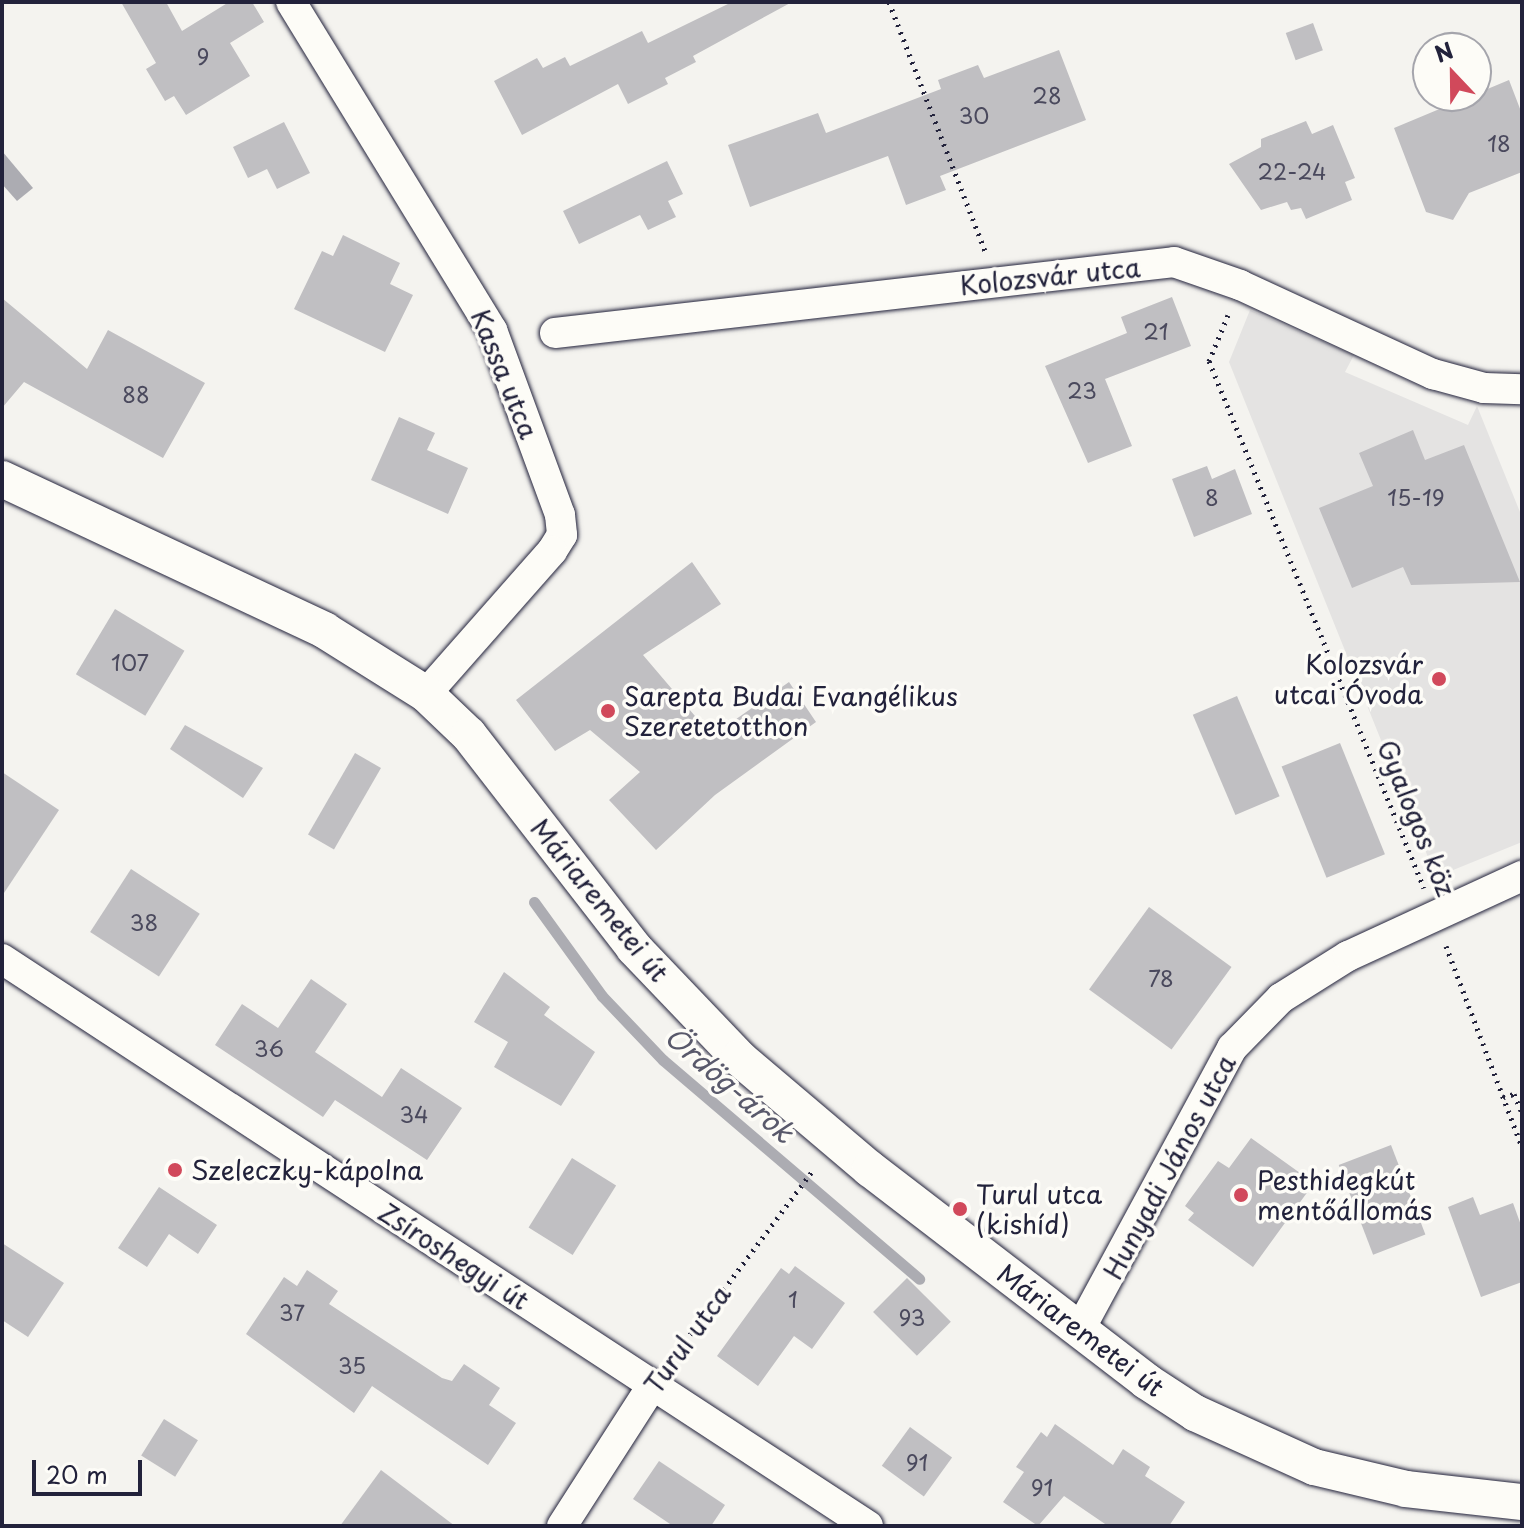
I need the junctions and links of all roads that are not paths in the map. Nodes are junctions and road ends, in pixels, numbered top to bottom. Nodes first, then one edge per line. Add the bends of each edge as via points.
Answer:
1 (291, 2) edge
2 (555, 333) dead end
3 (1522, 389) edge
4 (2, 479) edge
5 (426, 694) junction
6 (1522, 876) edge
7 (2, 959) edge
8 (1079, 1331) junction
9 (652, 1386) junction
10 (1522, 1502) edge
11 (562, 1526) edge
12 (868, 1526) edge

1 - 5 street, Kassa utca via 492,330 560,515 562,535 552,551
2 - 3 street, Kolozsvár utca via 1174,262 1240,285 1433,374 1484,388
4 - 5 street, Máriaremetei út via 324,630
5 - 8 street, Máriaremetei út via 469,735 634,948 739,1058 870,1169
6 - 8 street, Hunyadi János utca via 1348,956 1281,998 1232,1048
7 - 9 street, Zsíroshegyi út
8 - 10 street, Máriaremetei út via 1195,1413 1314,1467 1406,1489
9 - 11 street, Turul utca
9 - 12 street, Zsíroshegyi út

